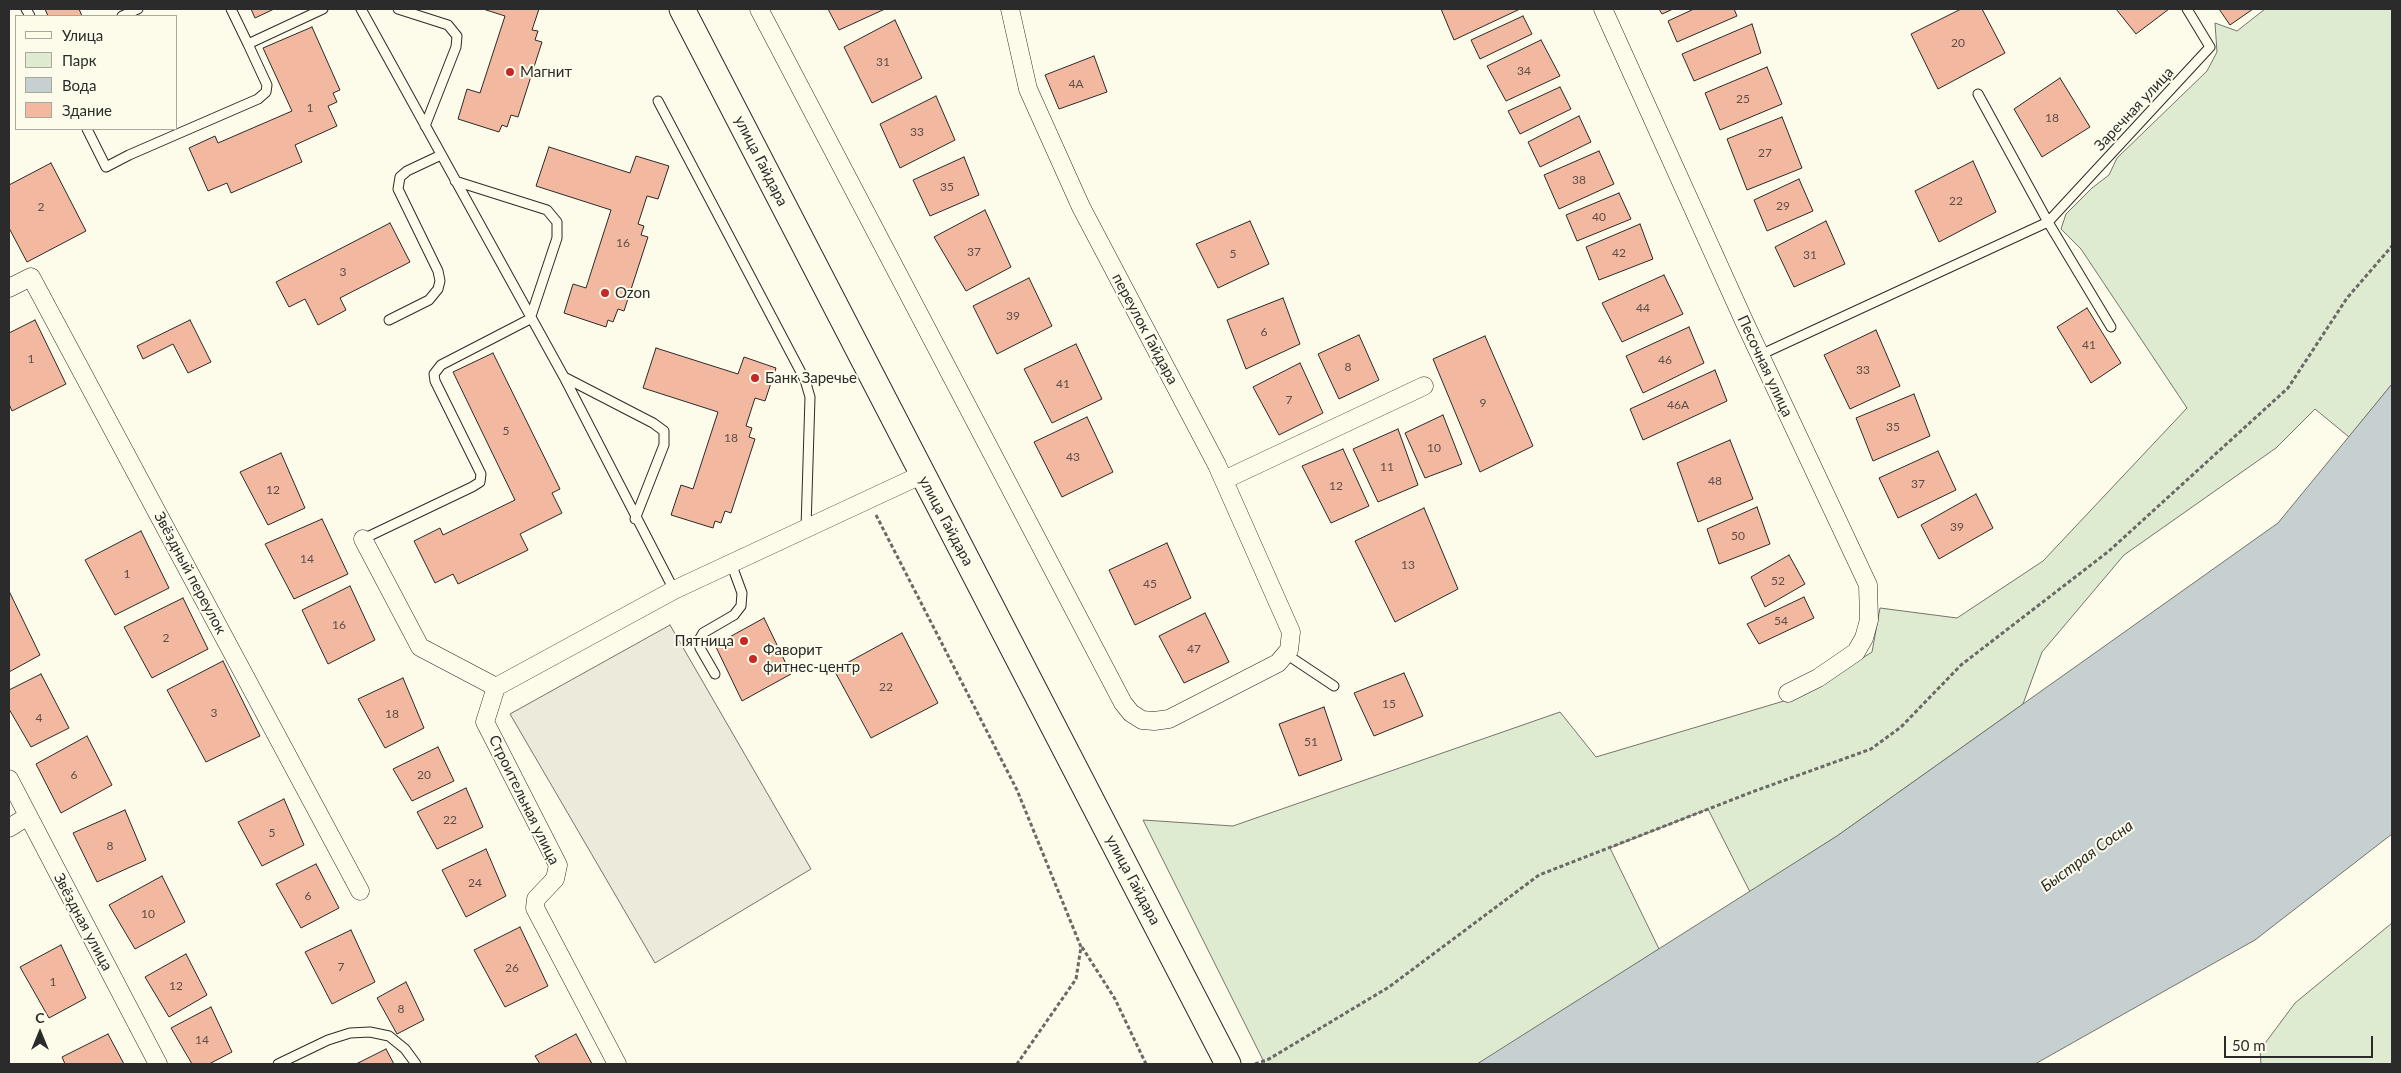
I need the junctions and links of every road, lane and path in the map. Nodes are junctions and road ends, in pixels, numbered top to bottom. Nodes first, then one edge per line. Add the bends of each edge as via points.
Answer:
1 (138, 9) edge
2 (231, 9) edge
3 (323, 9) edge
4 (361, 9) edge
5 (398, 9) edge
6 (682, 9) edge
7 (759, 9) edge
8 (1010, 9) edge
9 (1603, 9) edge
10 (2187, 9) edge
11 (124, 15) edge
12 (248, 44) junction
13 (1978, 94) dead end
14 (658, 101) dead end
15 (425, 126) junction
16 (88, 130) edge
17 (441, 154) junction
18 (455, 181) junction
19 (2048, 222) junction
20 (2392, 246) edge
21 (9, 288) edge
22 (530, 319) junction
23 (389, 320) dead end
24 (2111, 327) dead end
25 (1760, 355) junction
26 (564, 377) junction
27 (1424, 386) dead end
28 (922, 474) junction
29 (1224, 480) junction
30 (868, 499) junction
31 (636, 519) junction
32 (806, 528) junction
33 (363, 539) joint
34 (731, 563) junction
35 (674, 590) junction
36 (1289, 650) junction
37 (716, 674) dead end
38 (496, 686) junction
39 (1334, 686) dead end
40 (1788, 693) dead end
41 (9, 779) edge
42 (28, 816) junction
43 (9, 828) edge
44 (360, 891) dead end
45 (1081, 947) junction
46 (158, 1064) edge
47 (278, 1064) edge
48 (416, 1064) edge
49 (617, 1064) edge
50 (1017, 1064) edge
51 (1146, 1064) edge
52 (1228, 1064) edge
53 (1255, 1064) edge

1 - 11 lane
2 - 12 lane
3 - 12 lane
4 - 15 lane
5 - 15 lane via 448,25 457,36 456,47
6 - 28 main road, улица Гайдара
7 - 36 street via 1127,708 1142,720 1169,719 1278,663
8 - 29 street, переулок Гайдара via 1028,89 1081,207
9 - 25 street, Песочная улица
10 - 19 lane, Заречная улица via 2210,47
12 - 16 lane via 267,84 261,98 106,167
13 - 19 lane
14 - 32 lane via 805,380 810,397
15 - 17 lane
17 - 18 lane
17 - 23 lane via 407,171 400,177 398,189 438,271 438,289 429,300
18 - 22 lane
18 - 22 lane via 547,210 555,219 557,238
19 - 24 lane
19 - 25 lane
20 - 53 path via 2347,298 2288,388 2109,552 1961,665 1901,727 1872,749 1539,875 1389,987 1270,1059
21 - 44 street, Звёздный переулок via 31,277
22 - 26 lane
22 - 33 lane via 441,365 434,374 481,474 480,482
25 - 40 street, Песочная улица via 1868,585 1870,603 1864,638 1856,652 1818,678
26 - 31 lane
26 - 31 lane via 664,431 664,445
27 - 29 street
28 - 30 street
28 - 52 main road, улица Гайдара
29 - 36 street, переулок Гайдара via 1288,620 1291,632
30 - 32 street
30 - 45 path via 1017,790
31 - 35 lane
32 - 34 street
33 - 38 street via 420,647
34 - 35 street
34 - 37 lane via 742,593 740,606 734,614 703,633 699,640 700,648
35 - 38 street
36 - 39 lane
38 - 49 street, Строительная улица via 485,722 558,865 555,879 536,900 535,908
41 - 42 street, Звёздная улица
42 - 43 street
42 - 46 street, Звёздная улица
45 - 50 path via 1076,979
45 - 51 path via 1115,999
47 - 48 lane via 328,1040 350,1033 370,1032 389,1036

